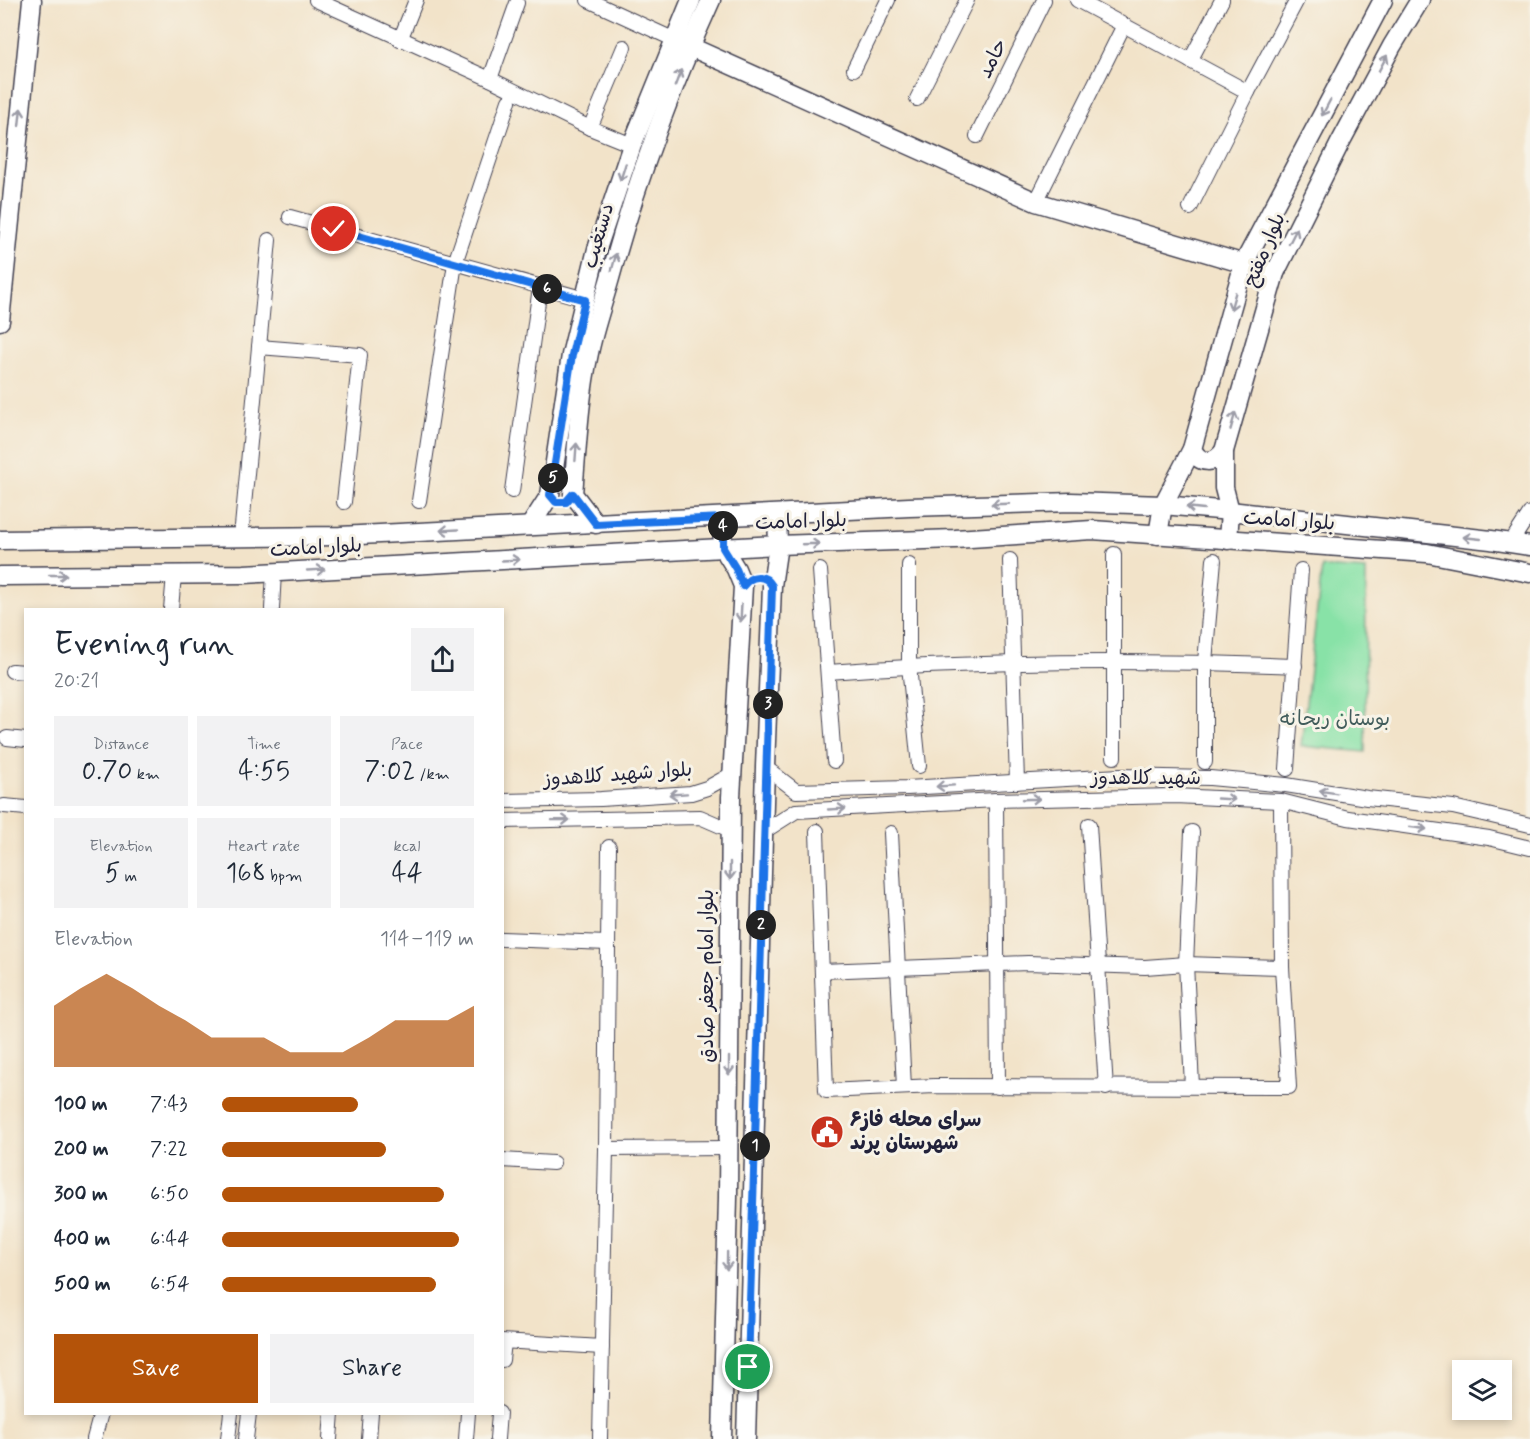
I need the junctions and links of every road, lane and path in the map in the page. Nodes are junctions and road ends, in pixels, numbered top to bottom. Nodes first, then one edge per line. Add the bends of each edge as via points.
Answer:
1 (32, 0) edge
2 (316, 0) edge
3 (416, 0) edge
4 (588, 0) edge
5 (691, 0) edge
6 (711, 0) edge
7 (888, 0) edge
8 (967, 0) edge
9 (1044, 0) edge
10 (1222, 0) edge
11 (1297, 0) edge
12 (1383, 0) edge
13 (1420, 0) edge
14 (1085, 2) edge
15 (517, 3) dead end
16 (1124, 25) junction
17 (400, 40) junction
18 (682, 42) junction
19 (624, 47) dead end
20 (1190, 61) junction
21 (854, 69) dead end
22 (490, 79) junction
23 (1248, 92) junction
24 (917, 99) dead end
25 (508, 101) dead end
26 (590, 128) junction
27 (977, 136) dead end
28 (632, 145) junction
29 (1036, 202) junction
30 (1190, 208) dead end
31 (290, 217) dead end
32 (269, 240) dead end
33 (455, 263) junction
34 (1244, 263) junction
35 (1275, 273) junction
36 (540, 287) junction
37 (585, 300) junction
38 (0, 321) edge
39 (260, 347) junction
40 (1192, 448) junction
41 (1224, 452) junction
42 (512, 491) dead end
43 (573, 494) junction
44 (550, 495) junction
45 (419, 501) dead end
46 (344, 502) dead end
47 (1163, 505) junction
48 (1230, 511) junction
49 (1530, 513) edge
50 (777, 515) junction
51 (723, 518) junction
52 (596, 524) junction
53 (530, 526) junction
54 (1158, 535) junction
55 (241, 537) junction
56 (0, 540) edge
57 (1228, 540) junction
58 (1511, 542) junction
59 (778, 545) junction
60 (1530, 546) edge
61 (723, 548) junction
62 (1114, 554) dead end
63 (1010, 560) dead end
64 (1214, 560) dead end
65 (909, 565) dead end
66 (820, 570) dead end
67 (1301, 570) dead end
68 (274, 572) junction
69 (1530, 573) edge
70 (174, 574) junction
71 (0, 576) edge
72 (743, 586) junction
73 (772, 586) junction
74 (171, 608) edge
75 (272, 608) edge
76 (1113, 661) junction
77 (1205, 662) junction
78 (1014, 663) junction
79 (909, 666) junction
80 (1295, 666) junction
81 (828, 672) junction
82 (7, 738) dead end
83 (24, 740) edge
84 (1114, 757) dead end
85 (834, 761) dead end
86 (1205, 762) dead end
87 (919, 766) dead end
88 (765, 767) junction
89 (1287, 769) dead end
90 (732, 774) junction
91 (1017, 782) junction
92 (907, 788) junction
93 (796, 791) junction
94 (1367, 798) junction
95 (996, 800) junction
96 (504, 801) edge
97 (1281, 801) junction
98 (908, 805) junction
99 (4, 806) dead end
100 (24, 808) edge
101 (796, 811) junction
102 (1364, 820) junction
103 (504, 821) edge
104 (1089, 825) dead end
105 (1530, 825) edge
106 (730, 830) junction
107 (817, 831) dead end
108 (763, 832) junction
109 (1192, 832) dead end
110 (891, 833) dead end
111 (609, 847) dead end
112 (1530, 848) edge
113 (504, 939) edge
114 (608, 943) junction
115 (998, 964) junction
116 (1186, 964) junction
117 (1098, 965) junction
118 (1282, 967) junction
119 (898, 968) junction
120 (822, 970) junction
121 (1192, 1086) junction
122 (904, 1087) junction
123 (998, 1087) junction
124 (1106, 1088) junction
125 (728, 1148) junction
126 (606, 1149) junction
127 (504, 1160) edge
128 (553, 1163) dead end
129 (504, 1342) edge
130 (602, 1347) junction
131 (100, 1415) edge
132 (231, 1415) edge
133 (249, 1415) edge
134 (332, 1415) edge
135 (371, 1415) edge
136 (468, 1415) edge
137 (499, 1415) edge
138 (94, 1439) edge
139 (228, 1439) edge
140 (246, 1439) edge
141 (330, 1439) edge
142 (369, 1439) edge
143 (466, 1439) edge
144 (497, 1439) edge
145 (600, 1439) edge
146 (722, 1439) edge
147 (746, 1439) edge

38 -> 1 street
2 - 17 street
3 - 17 street
4 - 18 street
5 - 18 street, دستغیب
6 - 18 street, دستغیب
7 - 21 street
8 - 24 street
9 - 27 street, حامد
10 - 20 street
11 - 23 street
12 -> 34 street, بلوار مفتح
35 -> 13 street, بلوار مفتح via 1340,143
14 - 16 street
15 - 22 street
16 - 20 street
16 - 29 street
17 - 22 street
18 - 28 street, دستغیب
18 - 29 street
43 -> 18 street, دستغیب via 589,354
19 - 26 street
20 - 23 street
22 - 26 street
23 - 30 street
25 - 33 street
26 - 28 street
28 -> 37 street, دستغیب via 597,249
29 - 34 street
31 - 33 street
32 - 39 street
33 - 36 street
33 - 45 street
34 - 35 street
34 -> 40 street, بلوار مفتح
41 -> 35 street, بلوار مفتح
36 - 37 street
36 - 42 street
37 - 44 street, دستغیب via 572,355
39 - 46 street via 360,355
39 - 55 street
40 - 41 street via 1203,461 1211,462
40 - 47 street, بلوار مفتح
41 - 48 street, بلوار مفتح via 1224,488
43 - 44 street via 560,503
43 - 52 street
44 - 53 street, دستغیب
48 -> 47 street, بلوار امامت
47 -> 50 street, بلوار امامت via 1060,502
47 - 54 street, بلوار مفتح
48 - 57 street, بلوار مفتح
58 -> 48 street, بلوار امامت
49 - 58 street
50 - 51 street, بلوار امامت
50 - 59 street
51 - 52 street, بلوار امامت
51 - 61 street
52 - 53 street, بلوار امامت
53 -> 55 street, بلوار امامت
54 - 57 street, بلوار امامت
59 -> 54 street, بلوار امامت via 1092,530
55 - 56 street, بلوار امامت
57 - 69 street, بلوار امامت via 1428,553
58 - 60 street, بلوار امامت
59 - 61 street, بلوار امامت
59 - 73 street
68 -> 61 street, بلوار امامت
61 - 72 street, بلوار امام جعفر صادق
62 - 76 street
63 - 78 street
64 - 77 street
65 - 79 street
66 - 81 street
67 - 80 street
68 - 70 street, بلوار امامت
68 - 75 street
71 -> 70 street, بلوار امامت
70 - 74 street
72 - 73 street via 759,576
72 -> 90 street, بلوار امام جعفر صادق
73 - 88 street
76 - 77 street
76 - 78 street
76 - 84 street
77 - 80 street
77 - 86 street
78 - 79 street
78 - 91 street
79 - 81 street
79 - 87 street
80 - 89 street
81 - 85 street
82 - 83 street
88 - 93 street
88 - 108 street
90 -> 96 street, بلوار شهید کلاهدوز via 691,793
90 - 106 street, بلوار امام جعفر صادق
91 -> 92 street, شهید کلاهدوز
94 -> 91 street, شهید کلاهدوز via 1210,778 1120,776
92 - 93 street, شهید کلاهدوز
92 - 98 street
93 - 101 street via 789,802
94 - 102 street
94 - 105 street, شهید کلاهدوز via 1453,807
95 -> 97 street, شهید کلاهدوز via 1175,796
95 - 98 street, شهید کلاهدوز
95 - 115 street
97 - 102 street, شهید کلاهدوز
97 - 118 street
101 -> 98 street, شهید کلاهدوز
99 - 100 street
101 - 108 street, شهید کلاهدوز
102 -> 112 street, شهید کلاهدوز via 1489,838
103 -> 106 street, بلوار شهید کلاهدوز via 700,817
104 - 117 street
106 -> 125 street, بلوار امام جعفر صادق
107 - 120 street
108 - 147 street
109 - 116 street
110 - 119 street
111 - 114 street
113 - 114 street
114 - 126 street
115 - 117 street
115 - 119 street
115 - 123 street
116 - 117 street
116 - 118 street
116 - 121 street
117 - 124 street
118 - 121 street via 1289,1087
119 - 120 street
119 - 122 street
120 - 122 street via 826,1091
121 - 124 street
122 - 123 street
123 - 124 street
125 - 126 street
125 -> 146 street, بلوار امام جعفر صادق
126 - 130 street
127 - 128 street
129 - 130 street
130 - 145 street
131 - 138 street
132 - 139 street
133 - 140 street
134 - 141 street
135 - 142 street
136 - 143 street
137 - 144 street

